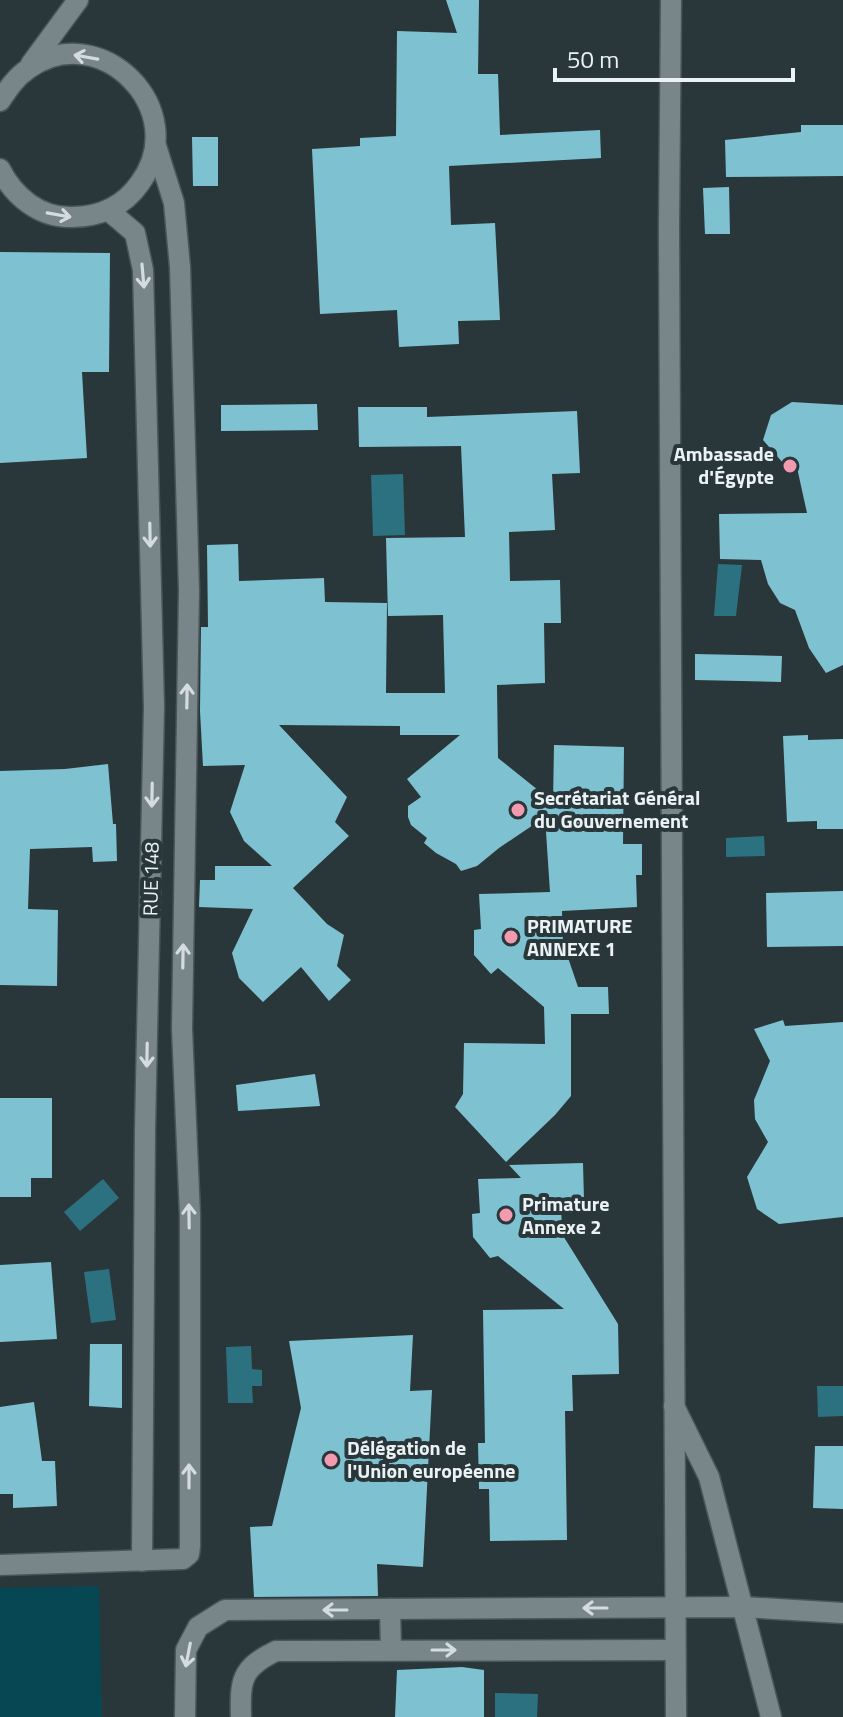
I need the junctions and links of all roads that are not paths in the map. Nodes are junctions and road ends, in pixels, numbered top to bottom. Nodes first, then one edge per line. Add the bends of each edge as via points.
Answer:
1 (78, 0) edge
2 (671, 0) edge
3 (29, 68) junction
4 (0, 101) edge
5 (156, 146) junction
6 (3, 180) edge
7 (109, 211) junction
8 (151, 856) junction
9 (185, 856) junction
10 (672, 1402) junction
11 (142, 1561) junction
12 (0, 1565) edge
13 (743, 1607) junction
14 (673, 1608) junction
15 (390, 1609) junction
16 (843, 1613) edge
17 (391, 1650) junction
18 (674, 1650) junction
19 (185, 1717) edge
20 (241, 1717) edge
21 (676, 1717) edge
22 (771, 1717) edge

1 - 3 street
2 - 10 street
3 - 4 street
5 -> 3 street via 148,101 117,67 73,54
5 - 7 street via 140,184
9 -> 5 street via 189,590 180,267 174,203
6 -> 7 street via 44,212 65,218
7 -> 8 street, RUE 148 via 135,233 143,270 154,691
8 - 9 street
8 -> 11 street, RUE 148
11 -> 9 street via 183,1559 190,1546 190,1215 182,1029
10 - 13 street via 709,1477
10 - 14 street
11 - 12 street
13 - 14 street
13 - 16 street
13 - 22 street
14 -> 15 street
14 - 18 street
15 - 17 street
15 -> 19 street via 225,1610 198,1627 186,1650
17 -> 18 street
17 - 20 street via 276,1651 253,1662 241,1683
18 - 21 street

